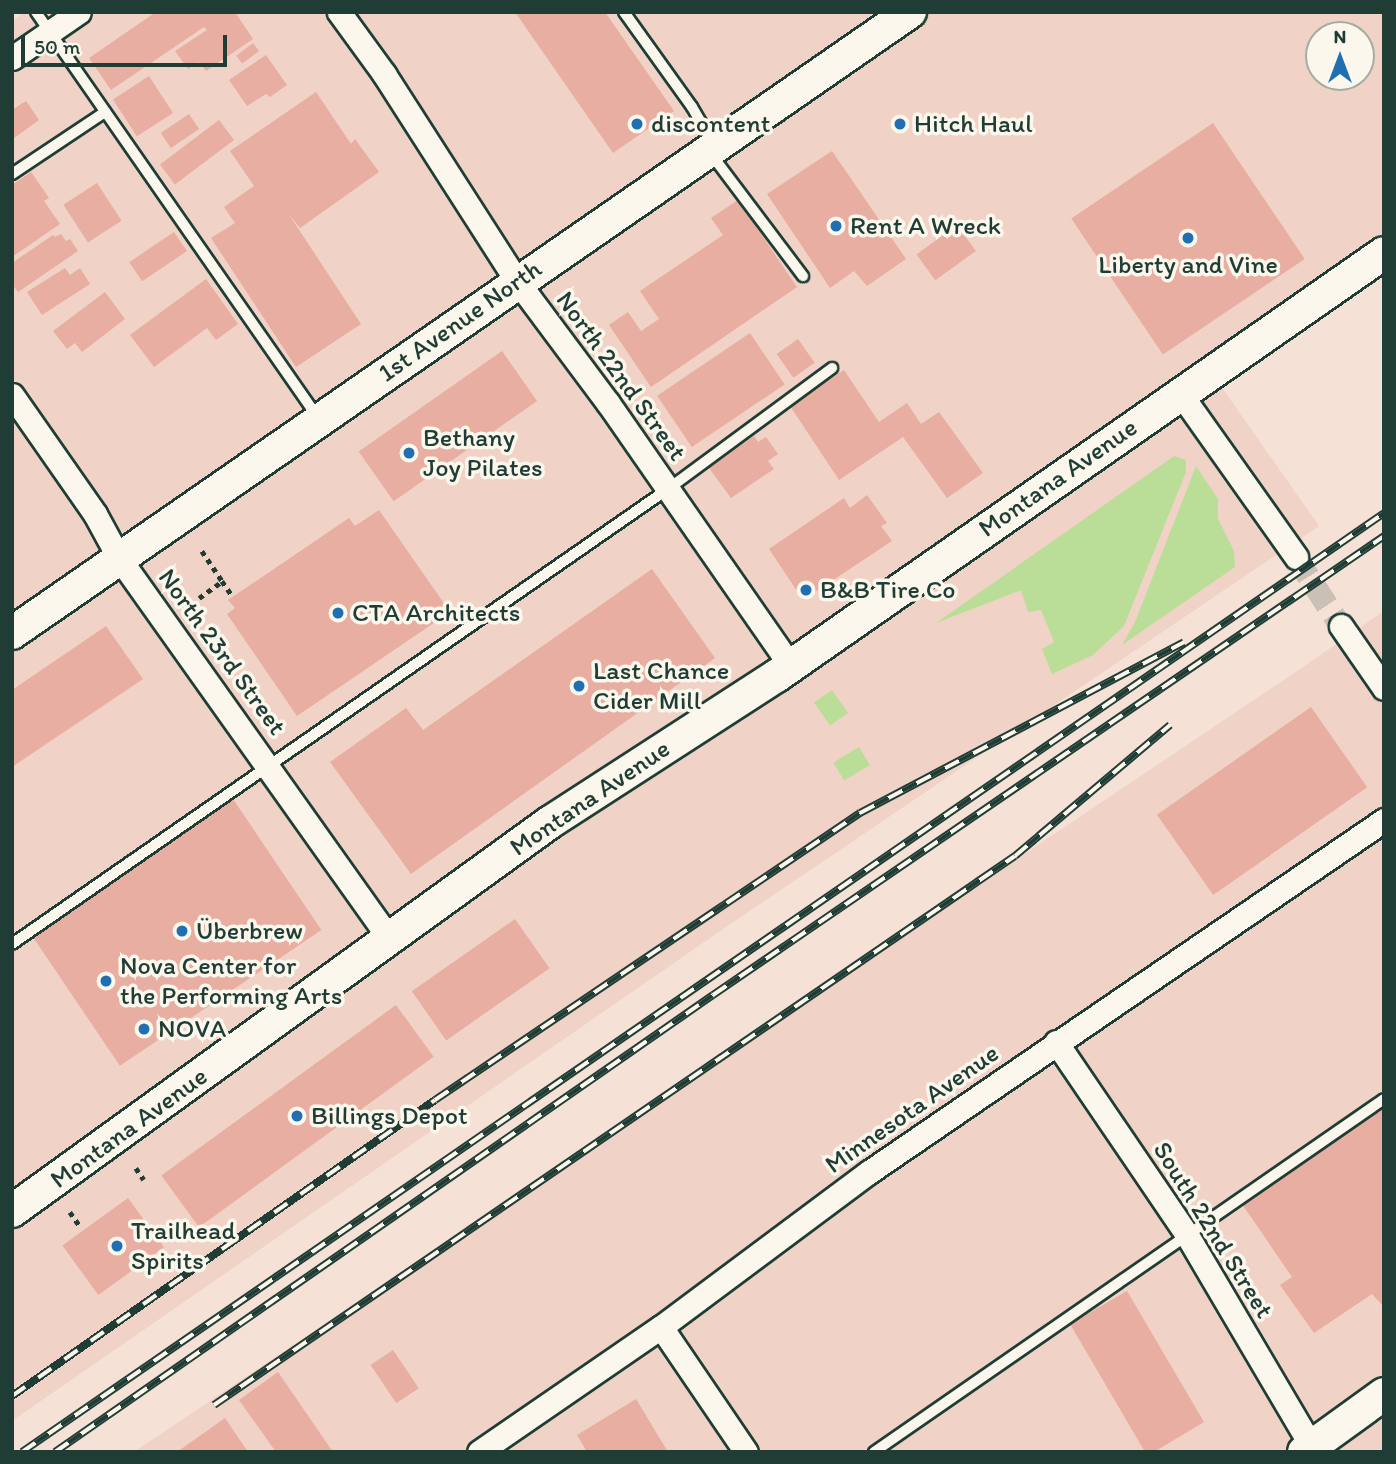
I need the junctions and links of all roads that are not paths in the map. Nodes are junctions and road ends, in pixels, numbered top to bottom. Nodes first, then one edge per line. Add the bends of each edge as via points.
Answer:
1 (36, 12) edge
2 (79, 12) edge
3 (339, 12) edge
4 (624, 12) edge
5 (910, 12) edge
6 (50, 33) junction
7 (12, 58) edge
8 (106, 113) junction
9 (713, 149) junction
10 (12, 174) edge
11 (1384, 253) edge
12 (803, 276) dead end
13 (517, 281) junction
14 (832, 369) dead end
15 (1180, 393) junction
16 (12, 395) edge
17 (319, 420) junction
18 (668, 489) junction
19 (1297, 557) tunnel mouth
20 (119, 558) junction
21 (1341, 626) tunnel mouth
22 (12, 633) edge
23 (790, 666) junction
24 (1384, 688) edge
25 (270, 766) junction
26 (1384, 820) edge
27 (390, 939) junction
28 (12, 944) edge
29 (1056, 1042) junction
30 (1384, 1099) edge
31 (12, 1211) edge
32 (1187, 1235) junction
33 (660, 1327) junction
34 (1384, 1394) edge
35 (1310, 1450) edge
36 (479, 1452) edge
37 (746, 1452) edge
38 (874, 1452) edge

1 - 6 lane
2 - 6 street
3 - 13 street, North 22nd Street
4 - 9 lane via 692,107
5 - 9 main road, 1st Avenue North
6 - 7 street
6 - 8 lane
8 - 10 lane
8 - 17 lane
9 - 12 lane
9 - 13 main road, 1st Avenue North
11 - 15 main road, Montana Avenue
13 - 17 main road, 1st Avenue North
13 - 18 street, North 22nd Street
14 - 18 lane
15 - 19 street
15 - 23 main road, Montana Avenue
16 - 20 street, North 23rd Street via 95,514
17 - 20 main road, 1st Avenue North
18 - 23 street, North 22nd Street
18 - 25 lane
20 - 22 main road, 1st Avenue North
20 - 25 street, North 23rd Street
21 - 24 street
23 - 27 main road, Montana Avenue via 549,823
25 - 27 street, North 23rd Street
25 - 28 lane
26 - 29 street, Minnesota Avenue
27 - 31 main road, Montana Avenue
29 - 32 street, South 22nd Street
29 - 33 street, Minnesota Avenue via 869,1172
30 - 32 lane
32 - 35 street, South 22nd Street
32 - 38 lane
33 - 36 street, Minnesota Avenue
33 - 37 street
34 - 35 main road

